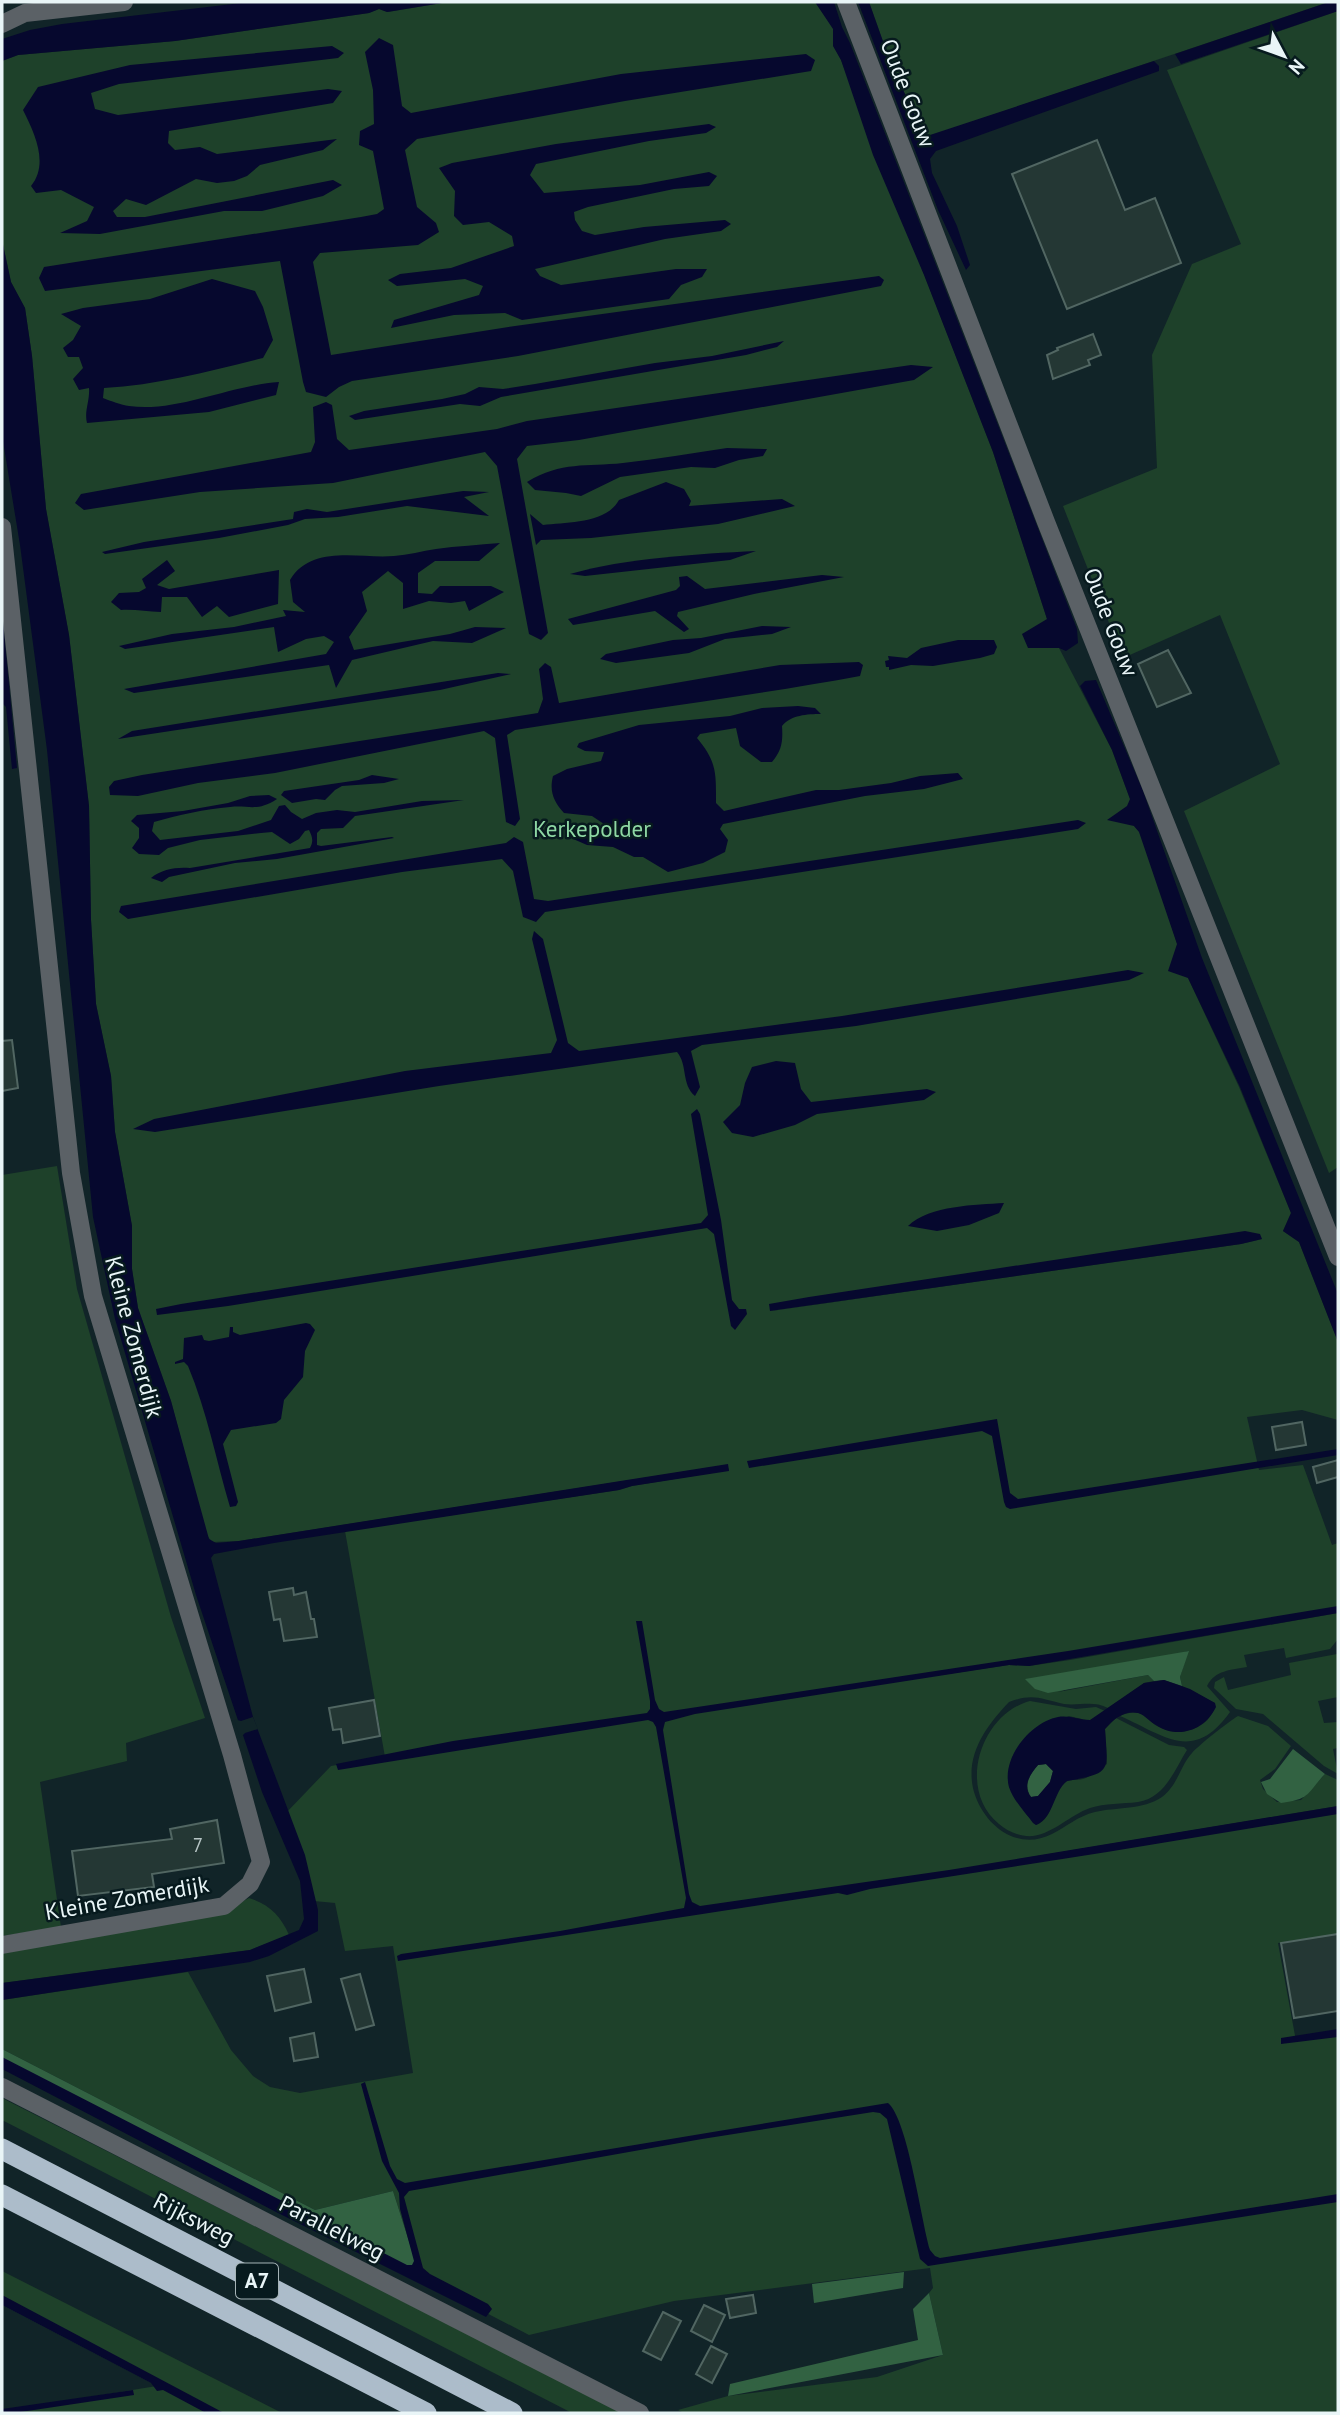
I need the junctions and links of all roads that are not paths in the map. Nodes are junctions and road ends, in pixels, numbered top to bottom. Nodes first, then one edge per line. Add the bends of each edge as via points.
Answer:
1 (124, 2) edge
2 (846, 2) edge
3 (2, 24) edge
4 (2, 527) edge
5 (1338, 1257) edge
6 (2, 1945) edge
7 (2, 2087) edge
8 (2, 2150) edge
9 (2, 2195) edge
10 (426, 2413) edge
11 (512, 2413) edge
12 (640, 2413) edge

1 - 3 street via 25,13
2 - 5 street, Oude Gouw via 1060,558
4 - 6 street, Kleine Zomerdijk via 71,1173 93,1296 261,1862 250,1884 225,1906
7 - 12 street, Parallelweg
8 - 11 highway, Rijksweg / A7
9 - 10 highway, A7

